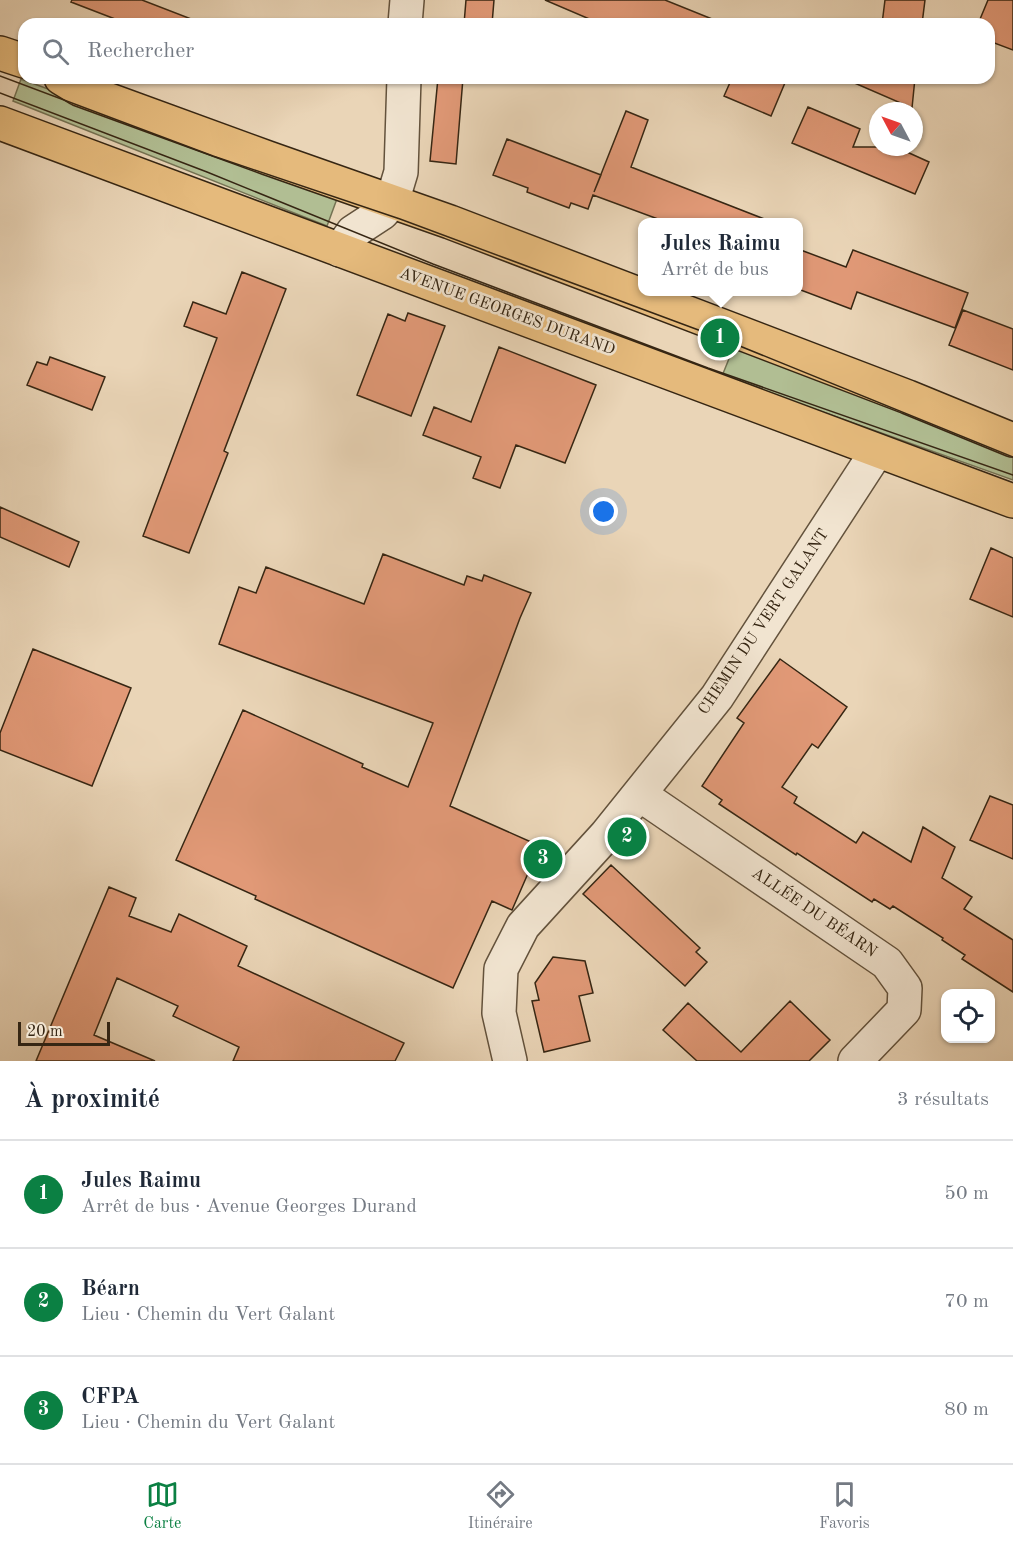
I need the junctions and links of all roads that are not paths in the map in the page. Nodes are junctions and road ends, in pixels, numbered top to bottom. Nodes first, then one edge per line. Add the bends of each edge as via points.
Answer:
1 (407, 0) edge
2 (406, 18) edge
3 (0, 53) edge
4 (18, 59) edge
5 (71, 84) edge
6 (404, 84) edge
7 (0, 123) edge
8 (392, 202) junction
9 (340, 250) junction
10 (638, 293) edge
11 (645, 296) edge
12 (1013, 440) edge
13 (877, 450) junction
14 (1013, 501) edge
15 (639, 794) junction
16 (510, 1061) edge
17 (855, 1061) edge

1 - 2 street
3 - 4 main road
5 - 8 main road
6 - 8 street via 401,172
7 - 9 main road, AVENUE GEORGES DURAND
8 - 9 street via 352,232
8 - 10 main road
9 - 13 main road, AVENUE GEORGES DURAND
11 - 12 main road
13 - 14 main road, AVENUE GEORGES DURAND
13 - 15 street, CHEMIN DU VERT GALANT via 717,697
15 - 16 street, CHEMIN DU VERT GALANT via 523,926 501,969 499,1013
15 - 17 street, ALLÉE DU BÉARN via 887,963 905,988 904,1010

